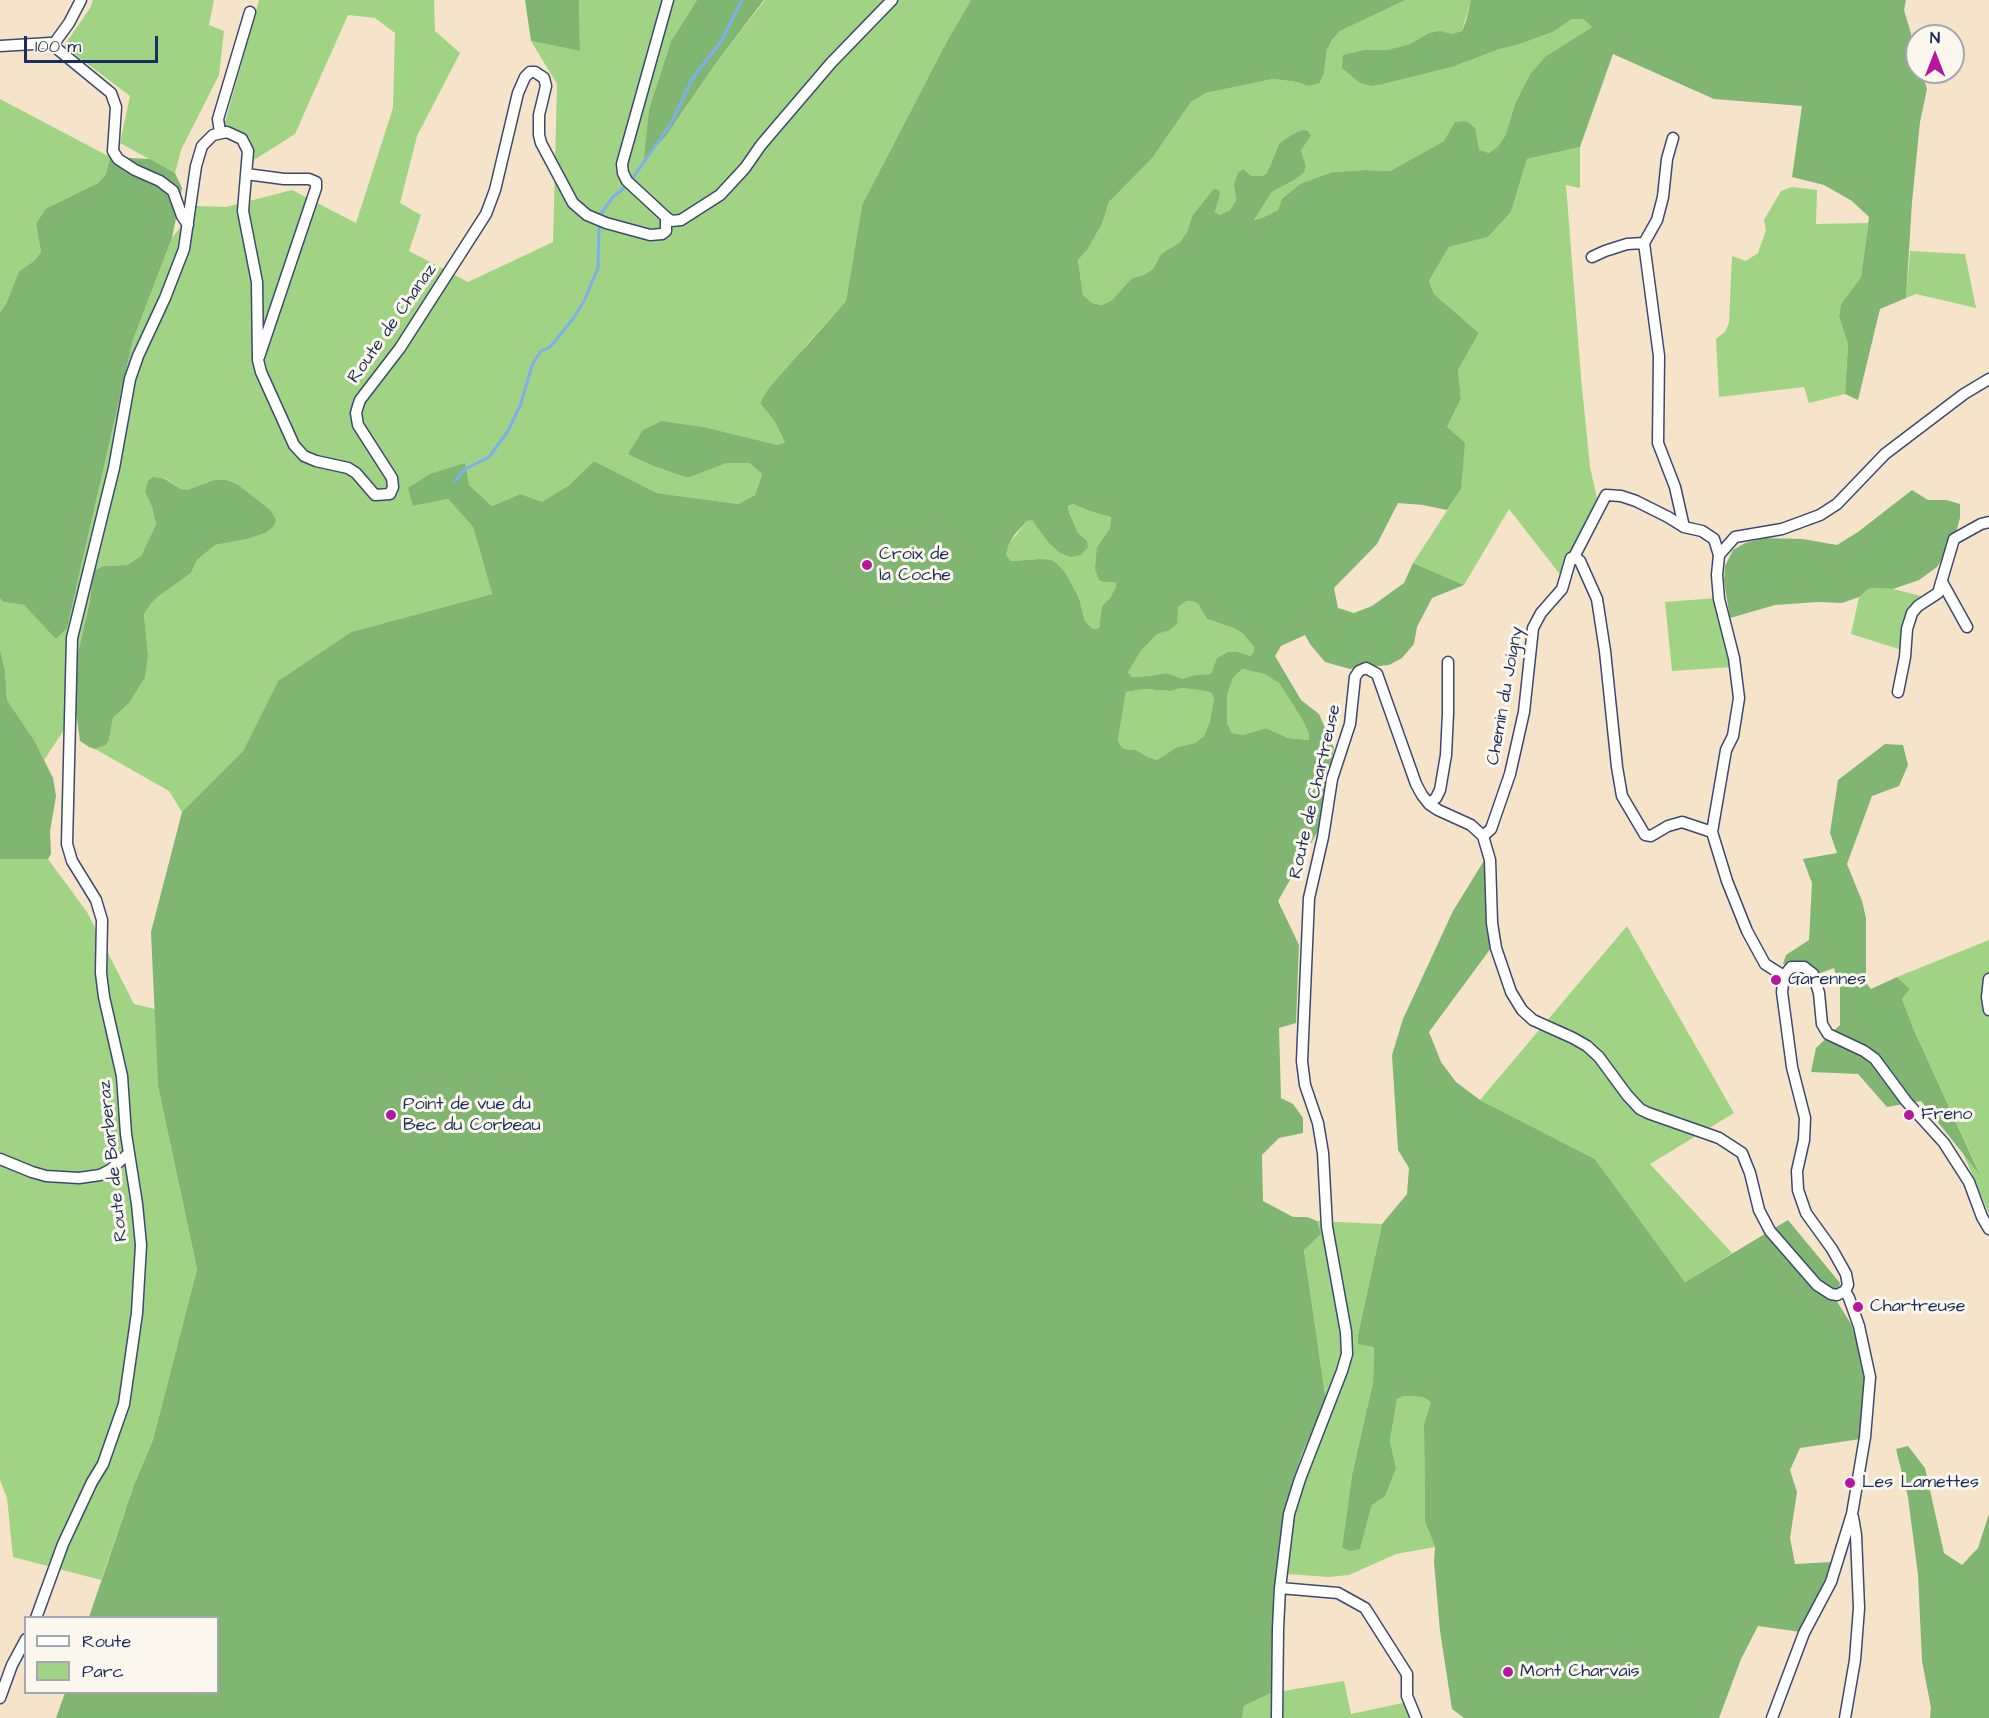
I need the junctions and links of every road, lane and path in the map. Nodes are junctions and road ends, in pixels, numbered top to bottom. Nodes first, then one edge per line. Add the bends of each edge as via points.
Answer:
1 (81, 0) edge
2 (669, 0) edge
3 (892, 0) edge
4 (249, 12) dead end
5 (53, 45) junction
6 (0, 46) edge
7 (220, 132) junction
8 (1673, 138) dead end
9 (246, 174) junction
10 (666, 217) junction
11 (188, 225) junction
12 (1644, 243) junction
13 (1592, 257) dead end
14 (258, 360) junction
15 (1989, 379) edge
16 (1989, 522) edge
17 (1684, 527) junction
18 (1719, 555) junction
19 (1574, 557) junction
20 (1942, 582) junction
21 (1967, 627) dead end
22 (1448, 662) dead end
23 (1898, 692) dead end
24 (1429, 804) junction
25 (1712, 832) junction
26 (1483, 836) junction
27 (1784, 976) junction
28 (1989, 979) edge
29 (1989, 1010) edge
30 (128, 1154) junction
31 (0, 1159) edge
32 (1989, 1229) edge
33 (1845, 1292) junction
34 (1852, 1514) junction
35 (1280, 1588) junction
36 (36, 1616) edge
37 (24, 1643) edge
38 (0, 1698) edge
39 (1277, 1718) edge
40 (1416, 1718) edge
41 (1772, 1718) edge
42 (1845, 1718) edge

1 - 5 street
2 - 10 street via 622,164 627,181
3 - 10 street via 831,63 720,195 681,220
4 - 7 street via 218,119
5 - 6 street via 46,42
5 - 11 street via 111,93 117,107 113,151 135,171 160,181 172,191
7 - 9 street, Route de Chanaz via 233,133 245,144
7 - 11 street via 202,146
8 - 12 street via 1658,220
9 - 14 street, Route de Chanaz via 243,211 257,282
9 - 14 street via 309,178 316,182
10 - 14 street, Route de Chanaz via 666,231 651,235 606,223 587,215 573,203 541,143 538,124 546,86 544,78 530,72 518,93 486,214 358,406 358,425 391,474 392,493 375,495 348,468 304,456 284,426
11 - 30 street, Route de Barberaz via 178,266 130,379 114,468 72,638 67,844 102,920 102,981 122,1076
12 - 13 street via 1627,244
12 - 17 street via 1659,356 1658,443
15 - 18 street via 1886,454 1844,498 1820,515 1782,529 1735,537
16 - 20 street via 1954,539
17 - 18 street, Chemin du Joigny via 1714,539
17 - 19 street, Chemin du Joigny via 1636,501 1606,495
18 - 25 street via 1719,599 1734,658 1739,698
19 - 25 street via 1580,561 1597,599 1622,796 1645,835 1682,822
19 - 26 street, Chemin du Joigny via 1562,589 1533,628 1524,712 1510,774 1491,829
20 - 21 street
20 - 23 street via 1938,593 1912,613
22 - 24 street via 1446,756 1440,790
24 - 26 street via 1471,825
24 - 35 street, Route de Chartreuse via 1416,784 1377,674 1362,669 1355,677 1350,724 1332,779 1309,898 1302,1061 1323,1153 1327,1227 1347,1354 1289,1514
25 - 27 street via 1747,931 1765,964
26 - 33 street via 1490,860 1496,948 1511,992 1522,1010 1533,1020 1587,1046 1640,1108 1719,1138 1742,1153 1759,1210 1770,1231 1817,1285 1831,1294
27 - 32 street via 1795,966 1813,974 1824,1029 1880,1064 1954,1157
27 - 33 street via 1788,1041 1805,1118 1798,1190 1806,1213 1846,1274
28 - 29 street
30 - 31 street via 100,1175 79,1178 46,1176
30 - 36 street, Route de Barberaz via 141,1245 137,1313 124,1404 103,1464 63,1544
33 - 34 street via 1859,1326 1870,1377
34 - 41 street via 1831,1582 1804,1633
34 - 42 street via 1858,1608 1855,1660
35 - 39 street, Route de Chartreuse
35 - 40 street via 1338,1593 1365,1608 1407,1674 1407,1696
37 - 38 street

